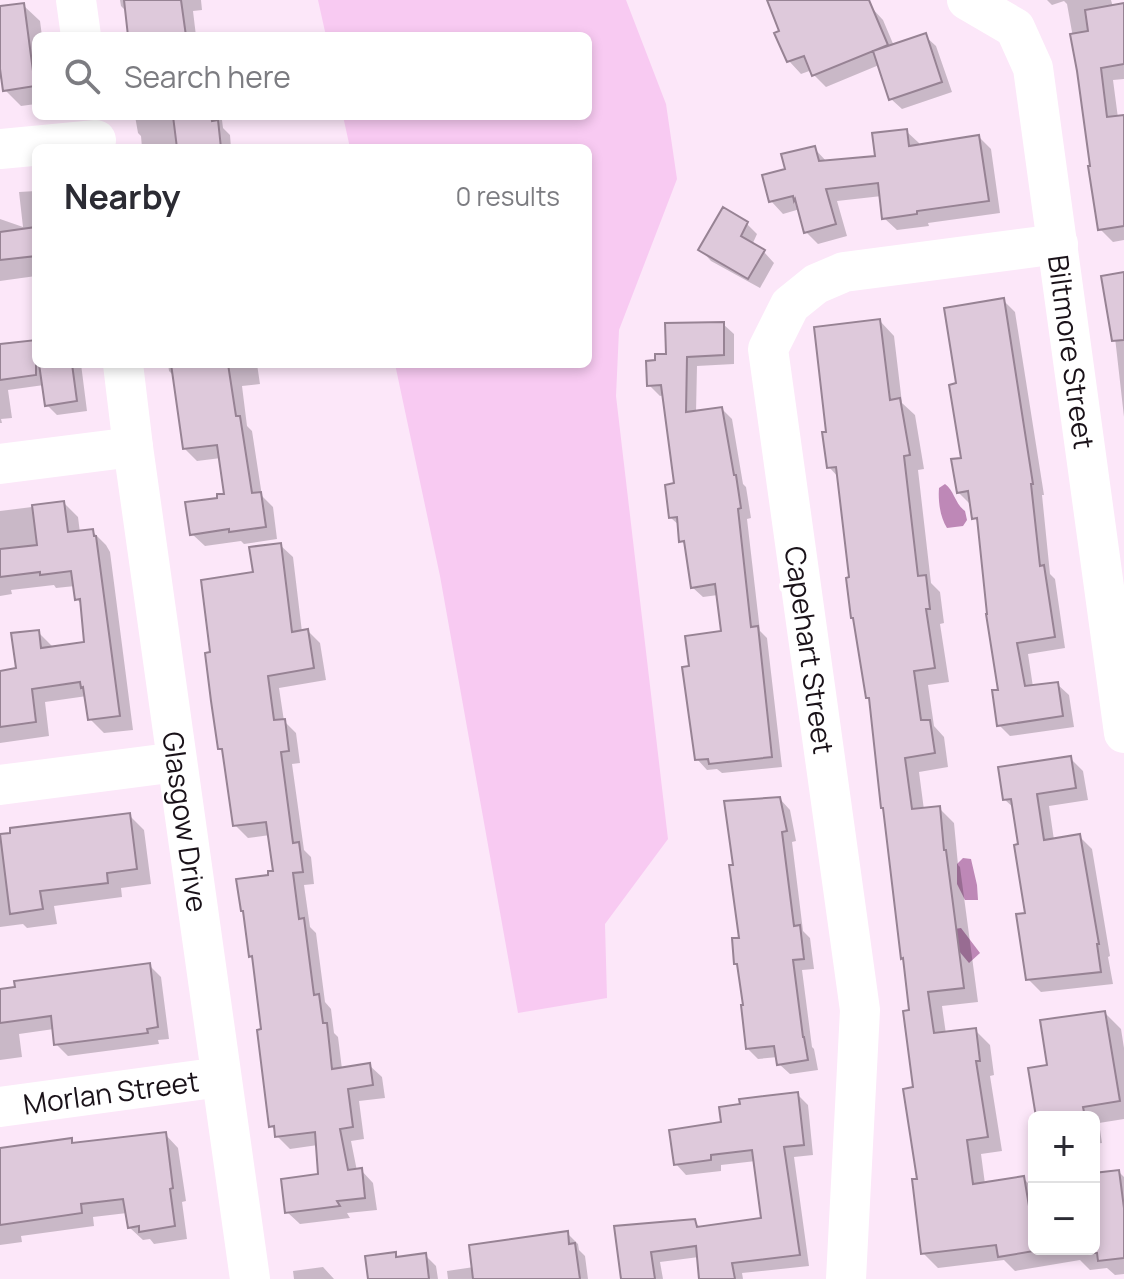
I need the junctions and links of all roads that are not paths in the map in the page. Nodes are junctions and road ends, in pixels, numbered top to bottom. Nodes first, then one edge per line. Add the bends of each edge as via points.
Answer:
1 (76, 0) edge
2 (967, 0) edge
3 (80, 32) edge
4 (95, 135) edge
5 (32, 144) edge
6 (34, 144) edge
7 (0, 149) edge
8 (1058, 244) junction
9 (123, 368) edge
10 (133, 447) junction
11 (0, 464) edge
12 (1124, 733) edge
13 (177, 762) junction
14 (0, 785) edge
15 (221, 1077) junction
16 (0, 1107) edge
17 (250, 1279) edge
18 (846, 1279) edge

1 - 3 street
2 - 8 street, Biltmore Street via 1015,28 1033,68
4 - 6 street
5 - 7 street
8 - 12 street, Biltmore Street
8 - 18 street, Capehart Street via 844,272 816,284 790,305 768,349 860,1010
9 - 10 street, Glasgow Drive
10 - 11 street
10 - 13 street, Glasgow Drive
13 - 14 street
13 - 15 street, Glasgow Drive
15 - 16 street, Morlan Street
15 - 17 street, Glasgow Drive

